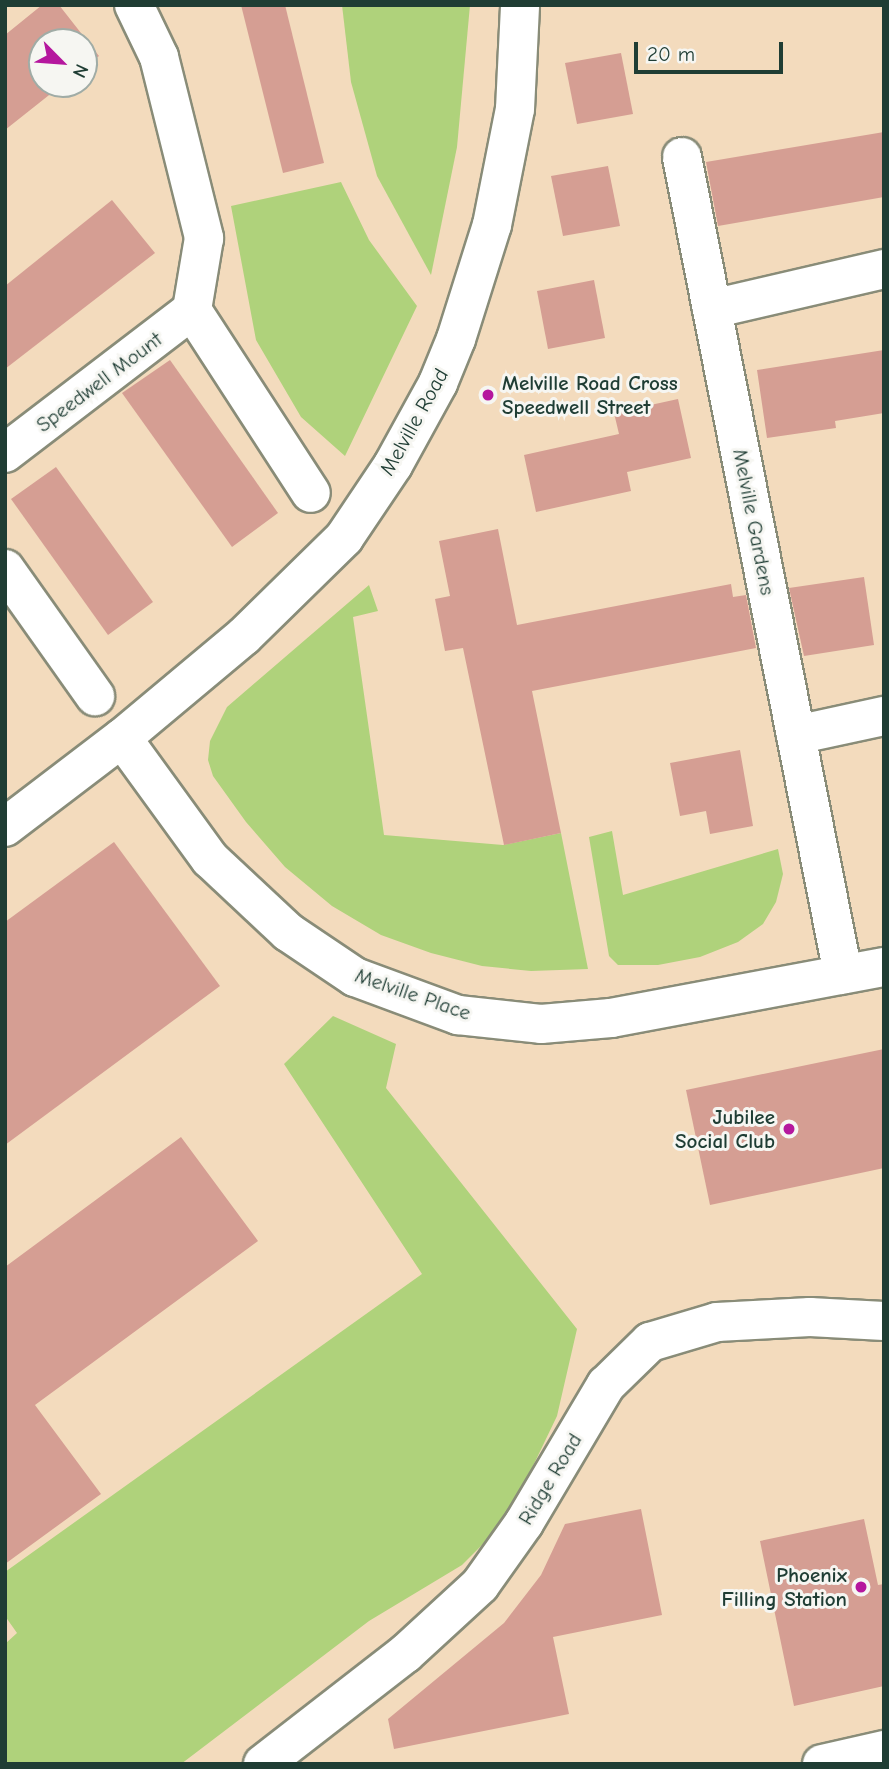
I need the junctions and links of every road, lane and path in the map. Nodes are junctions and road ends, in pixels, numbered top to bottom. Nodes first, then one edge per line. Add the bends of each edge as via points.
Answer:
1 (134, 5) edge
2 (520, 5) edge
3 (682, 157) dead end
4 (884, 270) edge
5 (712, 309) junction
6 (192, 310) junction
7 (5, 453) edge
8 (311, 493) dead end
9 (5, 569) edge
10 (95, 696) dead end
11 (884, 716) edge
12 (796, 734) junction
13 (122, 738) junction
14 (5, 827) edge
15 (884, 967) edge
16 (843, 974) junction
17 (884, 1321) edge
18 (884, 1750) edge
19 (263, 1764) edge
20 (822, 1764) edge

1 - 6 street via 159,57 204,239
2 - 13 street, Melville Road via 515,109 492,225 438,383 393,465 344,538 244,636
3 - 5 street, Melville Gardens
4 - 5 street
5 - 12 street, Melville Gardens
6 - 7 street, Speedwell Mount
6 - 8 street
9 - 10 street
11 - 12 street
12 - 16 street, Melville Gardens
13 - 14 street, Melville Road
13 - 16 street, Melville Place via 211,859 288,932 355,977 458,1015 541,1024 611,1018
15 - 16 street, Melville Place
17 - 19 street, Ridge Road via 810,1317 717,1322 650,1342 606,1385 524,1523 480,1585 405,1654
18 - 20 street

